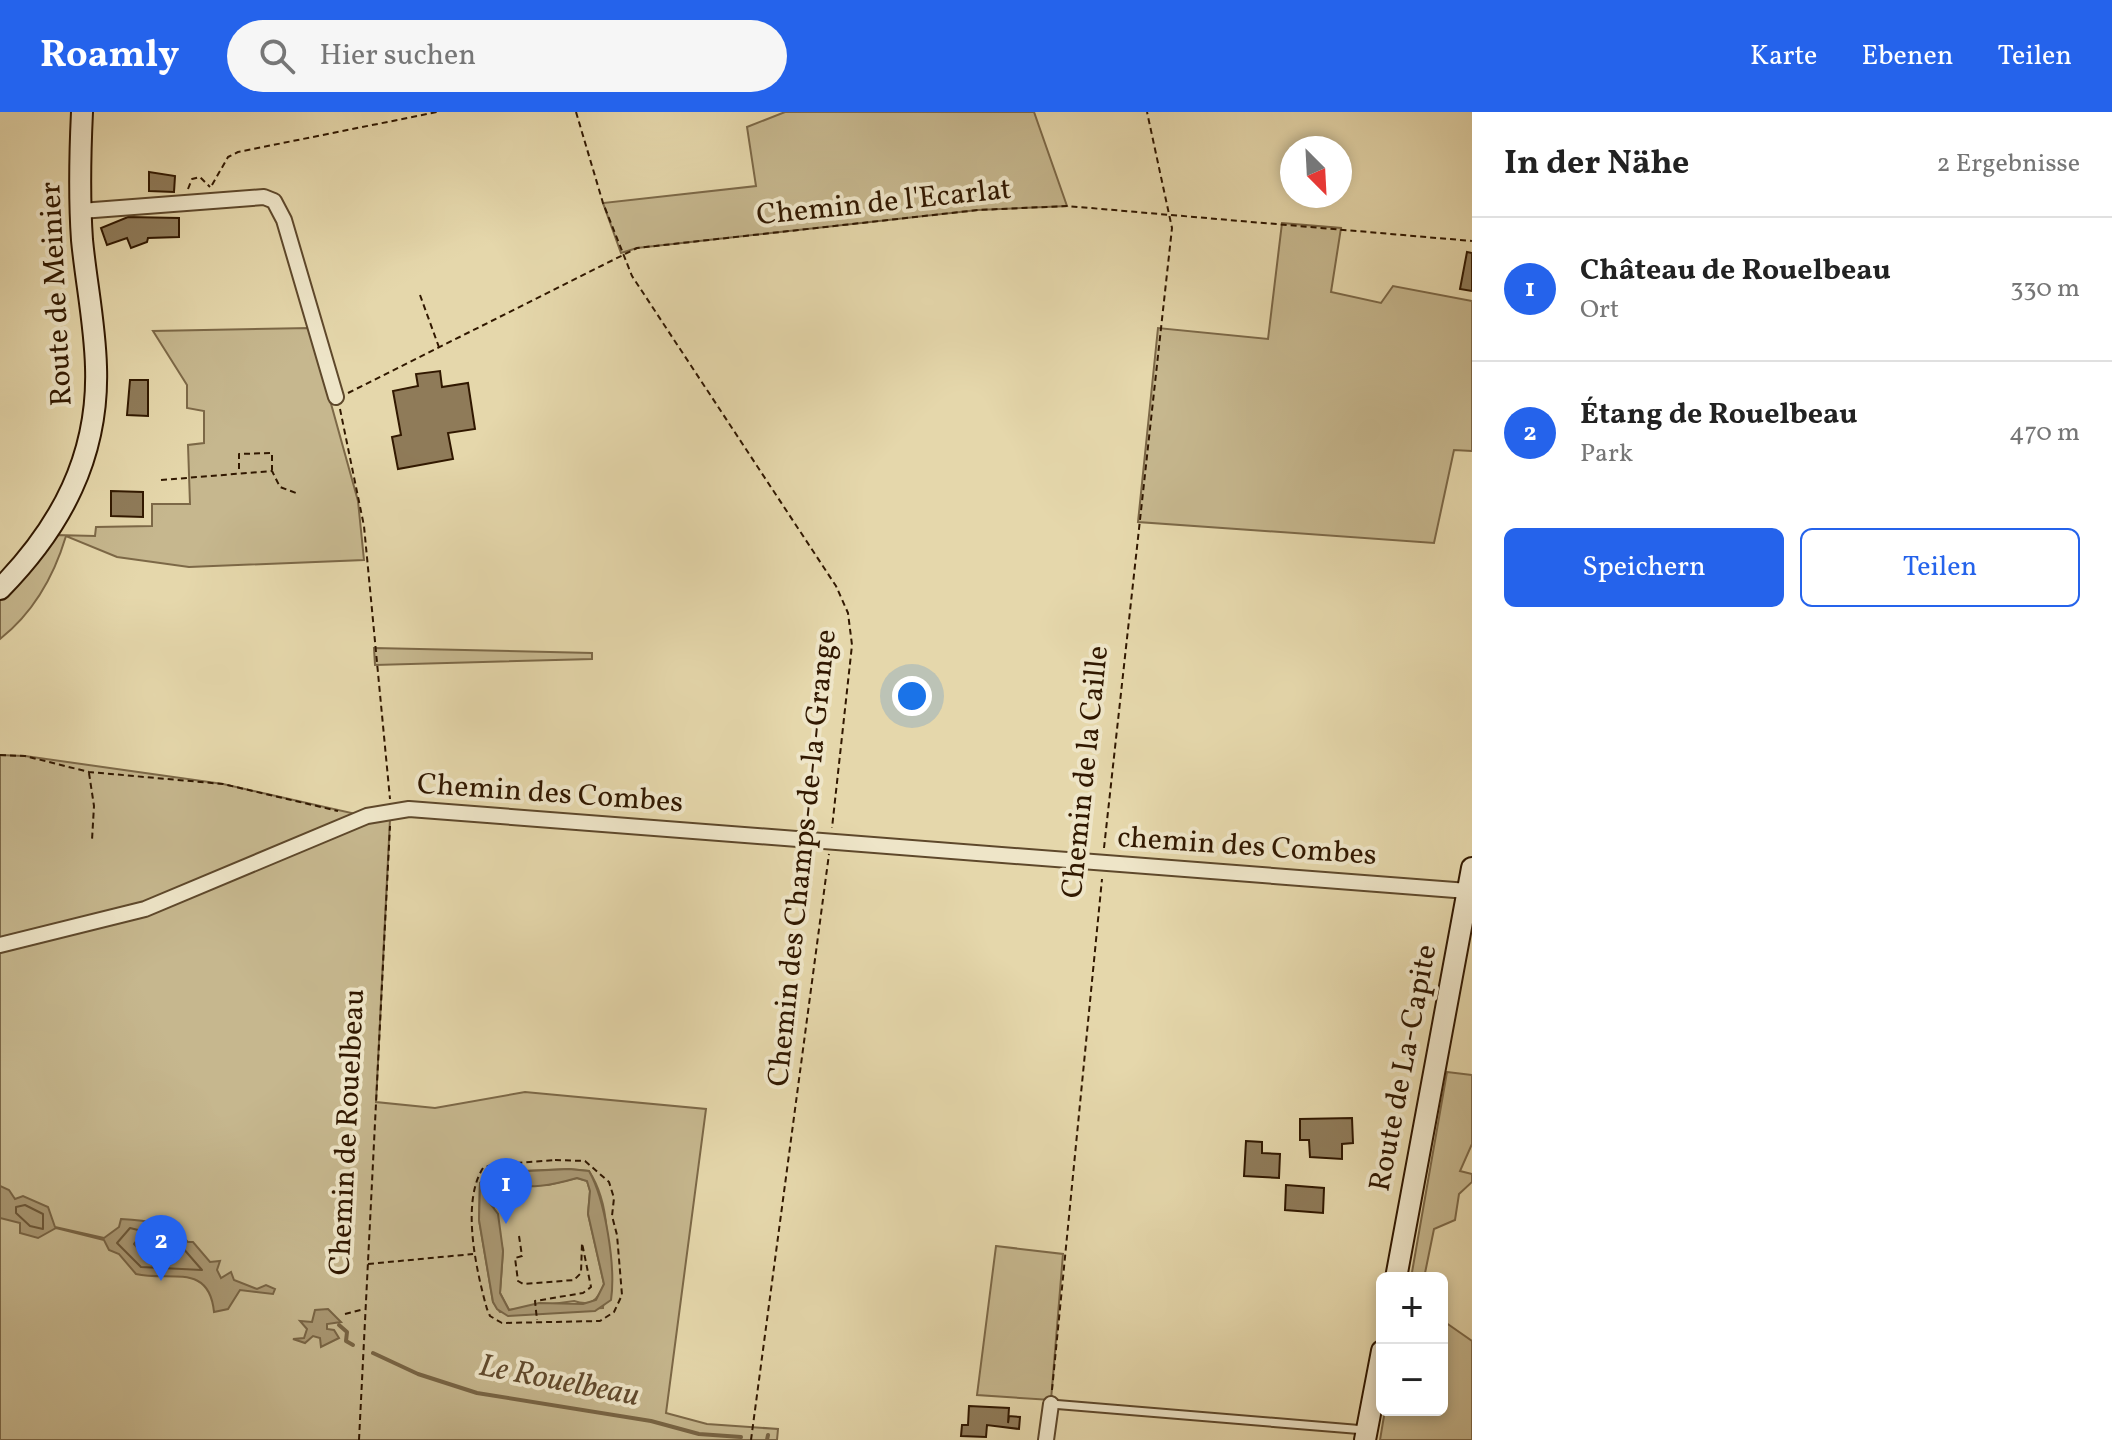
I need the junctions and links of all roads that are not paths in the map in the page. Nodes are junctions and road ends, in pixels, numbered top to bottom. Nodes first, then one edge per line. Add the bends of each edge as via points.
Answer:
1 (82, 112) edge
2 (81, 211) junction
3 (338, 404) road end
4 (0, 589) edge
5 (831, 841) joint
6 (1472, 868) edge
7 (1468, 891) junction
8 (0, 945) edge
9 (1397, 1272) edge
10 (1376, 1382) edge
11 (1051, 1404) joint
12 (1366, 1435) edge
13 (1046, 1440) edge

1 - 2 street, Route de Meinier
2 - 3 street via 264,197 278,205
2 - 4 street, Route de Meinier via 96,368 88,450 51,529
5 - 7 street, chemin des Combes
5 - 8 street, Chemin des Combes via 409,809 367,816 145,909
6 - 7 street, Route de La-Capite
7 - 9 street, Route de La-Capite
10 - 12 street
11 - 12 lane
11 - 13 street

